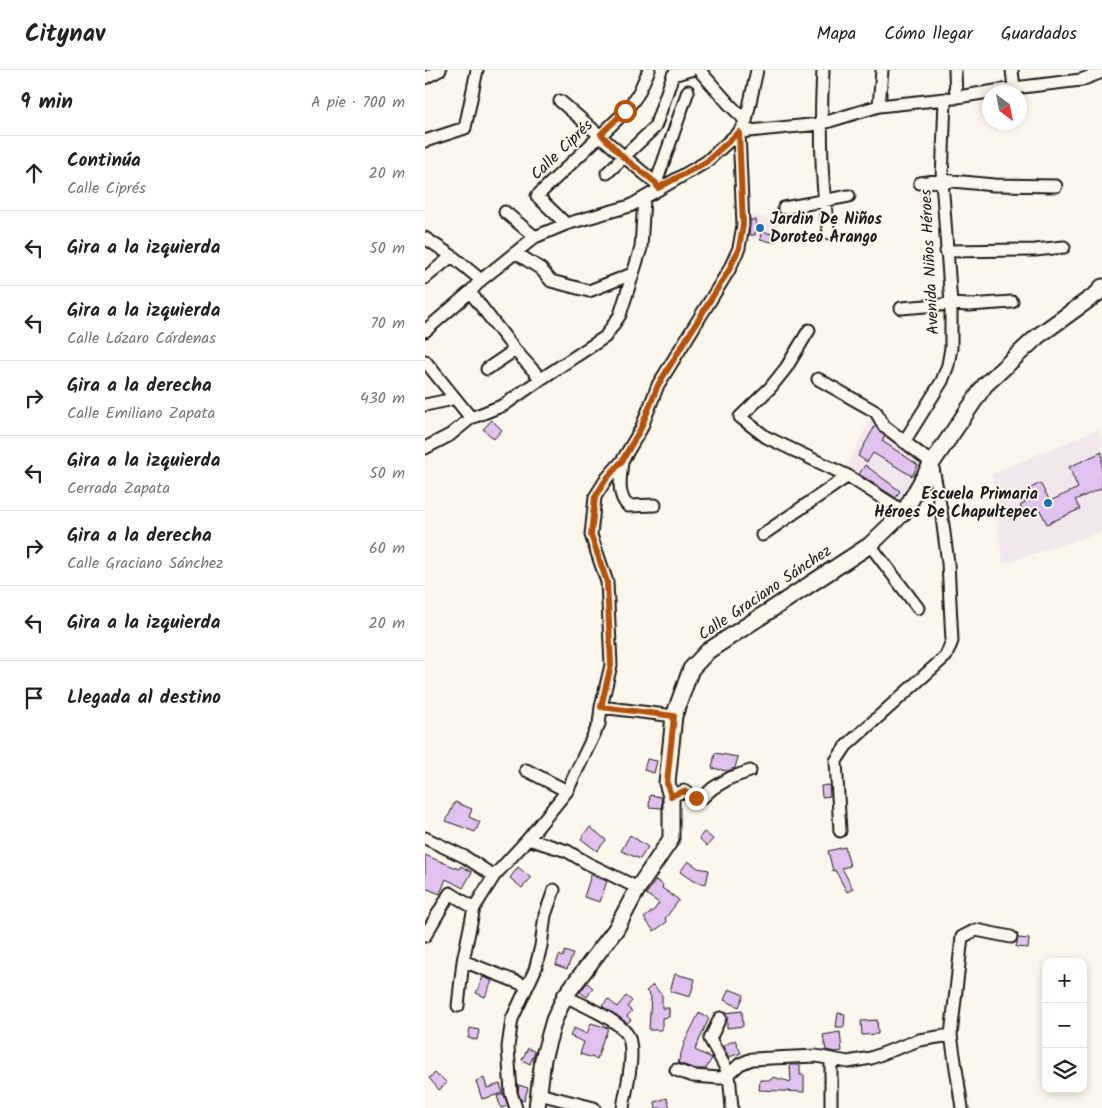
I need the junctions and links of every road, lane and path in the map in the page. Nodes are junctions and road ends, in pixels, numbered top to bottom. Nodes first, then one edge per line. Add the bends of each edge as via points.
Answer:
1 (440, 70) edge
2 (477, 70) edge
3 (649, 70) edge
4 (690, 70) edge
5 (699, 70) edge
6 (757, 70) edge
7 (823, 70) edge
8 (882, 70) edge
9 (955, 70) edge
10 (1012, 70) edge
11 (1102, 72) edge
12 (425, 78) edge
13 (1014, 85) edge
14 (1027, 86) edge
15 (688, 90) dead end
16 (982, 93) edge
17 (951, 98) junction
18 (560, 100) dead end
19 (879, 106) junction
20 (746, 121) junction
21 (820, 124) junction
22 (739, 132) junction
23 (601, 134) junction
24 (425, 141) edge
25 (623, 157) junction
26 (607, 173) dead end
27 (942, 180) junction
28 (920, 183) dead end
29 (657, 186) junction
30 (1056, 186) dead end
31 (849, 196) dead end
32 (644, 198) junction
33 (823, 200) junction
34 (784, 208) dead end
35 (505, 212) dead end
36 (566, 224) junction
37 (829, 233) dead end
38 (535, 237) junction
39 (425, 238) edge
40 (1064, 247) dead end
41 (946, 251) junction
42 (516, 253) junction
43 (452, 256) junction
44 (632, 274) junction
45 (425, 278) edge
46 (481, 280) junction
47 (1102, 287) edge
48 (470, 292) junction
49 (1012, 302) dead end
50 (951, 304) junction
51 (901, 308) dead end
52 (809, 330) dead end
53 (425, 331) edge
54 (515, 350) junction
55 (425, 361) edge
56 (487, 369) dead end
57 (541, 379) junction
58 (818, 379) dead end
59 (454, 397) junction
60 (425, 405) edge
61 (471, 418) junction
62 (904, 442) junction
63 (425, 448) edge
64 (622, 461) junction
65 (932, 463) junction
66 (849, 476) junction
67 (655, 504) dead end
68 (904, 512) junction
69 (762, 535) dead end
70 (870, 545) junction
71 (919, 608) dead end
72 (601, 707) junction
73 (674, 716) junction
74 (527, 770) dead end
75 (750, 771) dead end
76 (567, 790) junction
77 (671, 796) junction
78 (840, 831) dead end
79 (425, 838) edge
80 (529, 839) junction
81 (494, 876) junction
82 (638, 888) junction
83 (554, 890) dead end
84 (474, 908) junction
85 (425, 936) edge
86 (1011, 937) dead end
87 (463, 961) junction
88 (527, 986) junction
89 (565, 996) junction
90 (458, 1006) dead end
91 (720, 1018) dead end
92 (951, 1035) junction
93 (831, 1060) junction
94 (676, 1070) dead end
95 (729, 1074) junction
96 (538, 1101) edge
97 (516, 1108) edge
98 (594, 1108) edge
99 (623, 1108) edge
100 (732, 1108) edge
101 (831, 1108) edge
102 (962, 1108) edge

1 - 12 street
2 - 24 street via 465,128
3 - 23 street, Calle Ciprés via 638,94
4 - 25 street via 673,75 655,128
5 - 20 street
6 - 20 street
7 - 21 street
8 - 19 street
9 - 17 street, Avenida Niños Héroes
10 - 13 street
11 - 14 street via 1081,80
15 - 29 street
16 - 17 street
17 - 19 street
17 - 27 street, Avenida Niños Héroes
18 - 23 street
19 - 21 street
20 - 22 street
21 - 22 street
21 - 33 street
22 - 29 street via 706,162
22 - 64 street via 743,225 739,248 729,270 658,385 641,428
23 - 25 street
23 - 36 street, Calle Ciprés via 537,196
25 - 26 street
25 - 29 street
27 - 28 street
27 - 30 street
27 - 41 street, Avenida Niños Héroes
29 - 32 street
31 - 33 street
32 - 36 street via 630,206
32 - 44 street via 641,248
33 - 34 street
33 - 37 street
35 - 38 street
36 - 38 street
38 - 42 street
39 - 43 street
40 - 41 street
41 - 50 street, Avenida Niños Héroes
42 - 44 street via 541,269 551,281 589,291
42 - 46 street
43 - 45 street
43 - 46 street
44 - 57 street via 620,316 605,338
46 - 48 street
47 - 65 street, Calle Graciano Sánchez via 1039,336 985,385
48 - 53 street
48 - 54 street
49 - 50 street
50 - 51 street
50 - 62 street, Avenida Niños Héroes via 948,365 942,381
52 - 66 street via 786,368 740,417 766,437
54 - 56 street
54 - 57 street
55 - 59 street
57 - 61 street via 504,405
58 - 62 street via 876,412 884,426
59 - 60 street
59 - 61 street
61 - 63 street via 450,435
62 - 65 street
64 - 67 street via 620,494 623,500 628,506
64 - 72 street via 595,497 591,535 607,582 609,604 611,665
65 - 68 street, Calle Graciano Sánchez
65 - 78 street via 947,562 952,641 946,656 846,746 836,761
66 - 68 street
66 - 69 street
68 - 70 street, Calle Graciano Sánchez
70 - 71 street
70 - 73 street, Calle Graciano Sánchez via 708,651 691,669
72 - 73 street
72 - 76 street via 599,724
73 - 77 street, Calle Graciano Sánchez via 667,783
74 - 76 street
75 - 77 street via 730,778 702,798 684,791
76 - 80 street
77 - 82 street, Calle Graciano Sánchez via 671,839
79 - 81 street via 465,857
80 - 81 street
80 - 82 street via 567,851
81 - 84 street
82 - 89 street, Calle Graciano Sánchez via 616,929
83 - 88 street via 545,915 535,970
84 - 85 street via 450,893
84 - 87 street
86 - 92 street via 976,930 962,937
87 - 88 street
87 - 90 street
88 - 97 street via 512,1020 508,1047 511,1093
89 - 96 street, Calle Graciano Sánchez via 543,1059
89 - 99 street via 621,1027 629,1038 630,1062
91 - 95 street via 710,1039
92 - 93 street via 919,1040 871,1058 848,1062
92 - 102 street
93 - 95 street via 816,1056 752,1059
93 - 101 street
94 - 95 street via 693,1076 720,1078
95 - 100 street
96 - 98 street

